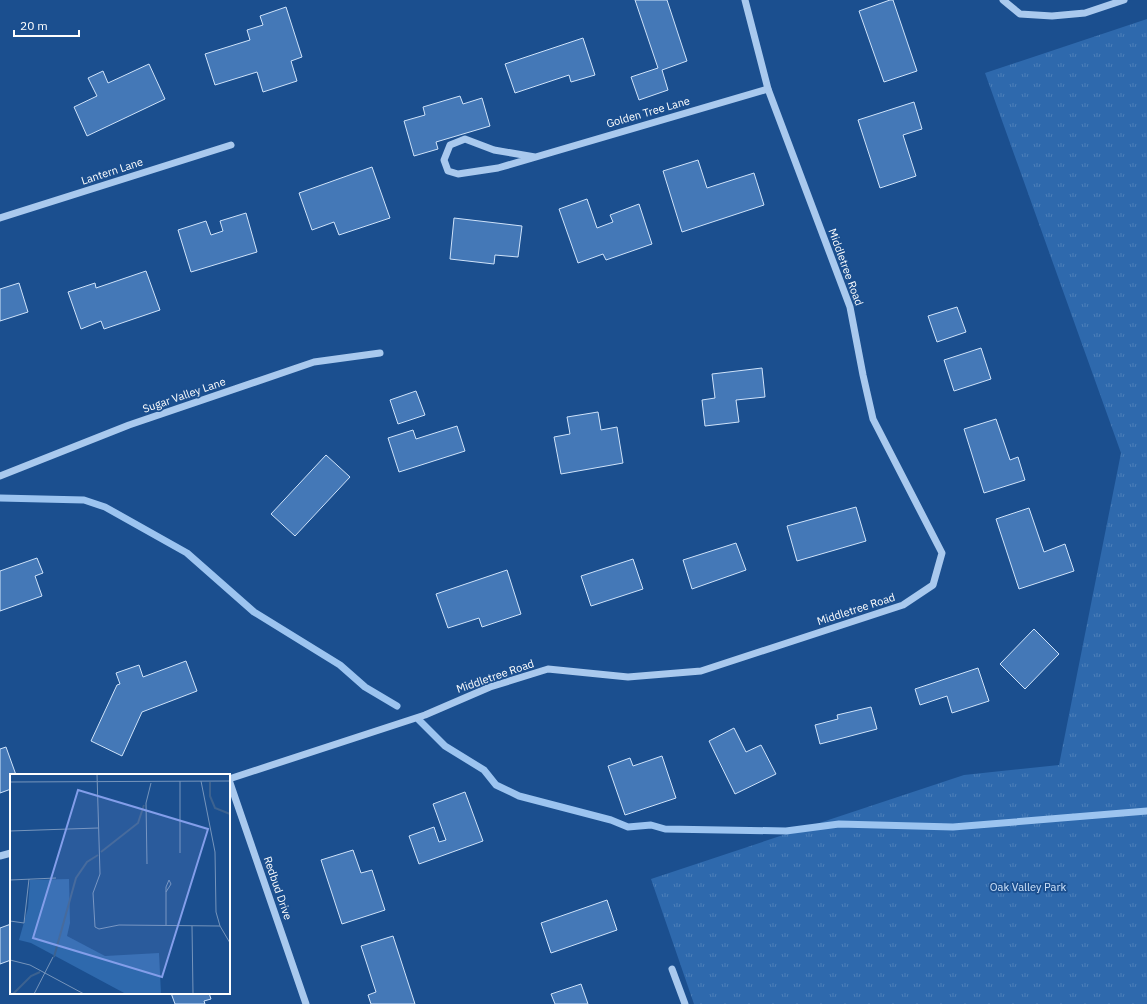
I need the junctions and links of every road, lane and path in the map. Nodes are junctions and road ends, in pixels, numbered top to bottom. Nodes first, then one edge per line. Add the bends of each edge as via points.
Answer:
1 (745, 0) edge
2 (1003, 0) edge
3 (1124, 0) edge
4 (768, 89) junction
5 (231, 145) dead end
6 (535, 157) junction
7 (0, 218) edge
8 (380, 352) dead end
9 (0, 476) edge
10 (230, 779) edge
11 (230, 782) edge
12 (10, 852) edge
13 (0, 856) edge
14 (672, 969) dead end
15 (306, 1004) edge
16 (685, 1004) edge

1 - 4 street, Middletree Road
2 - 3 street via 1020,14 1052,16 1085,13
4 - 6 street, Golden Tree Lane
4 - 10 street, Middletree Road via 850,306 874,419 942,554 934,585 903,605 701,671 628,677 548,669 490,687 425,714
5 - 7 street, Lantern Lane
6 - 6 street, Golden Tree Lane via 494,150 465,138 450,145 444,160 448,171 458,174 498,168
8 - 9 street, Sugar Valley Lane via 314,362 130,424
11 - 15 street, Redbud Drive
12 - 13 street
14 - 16 street

